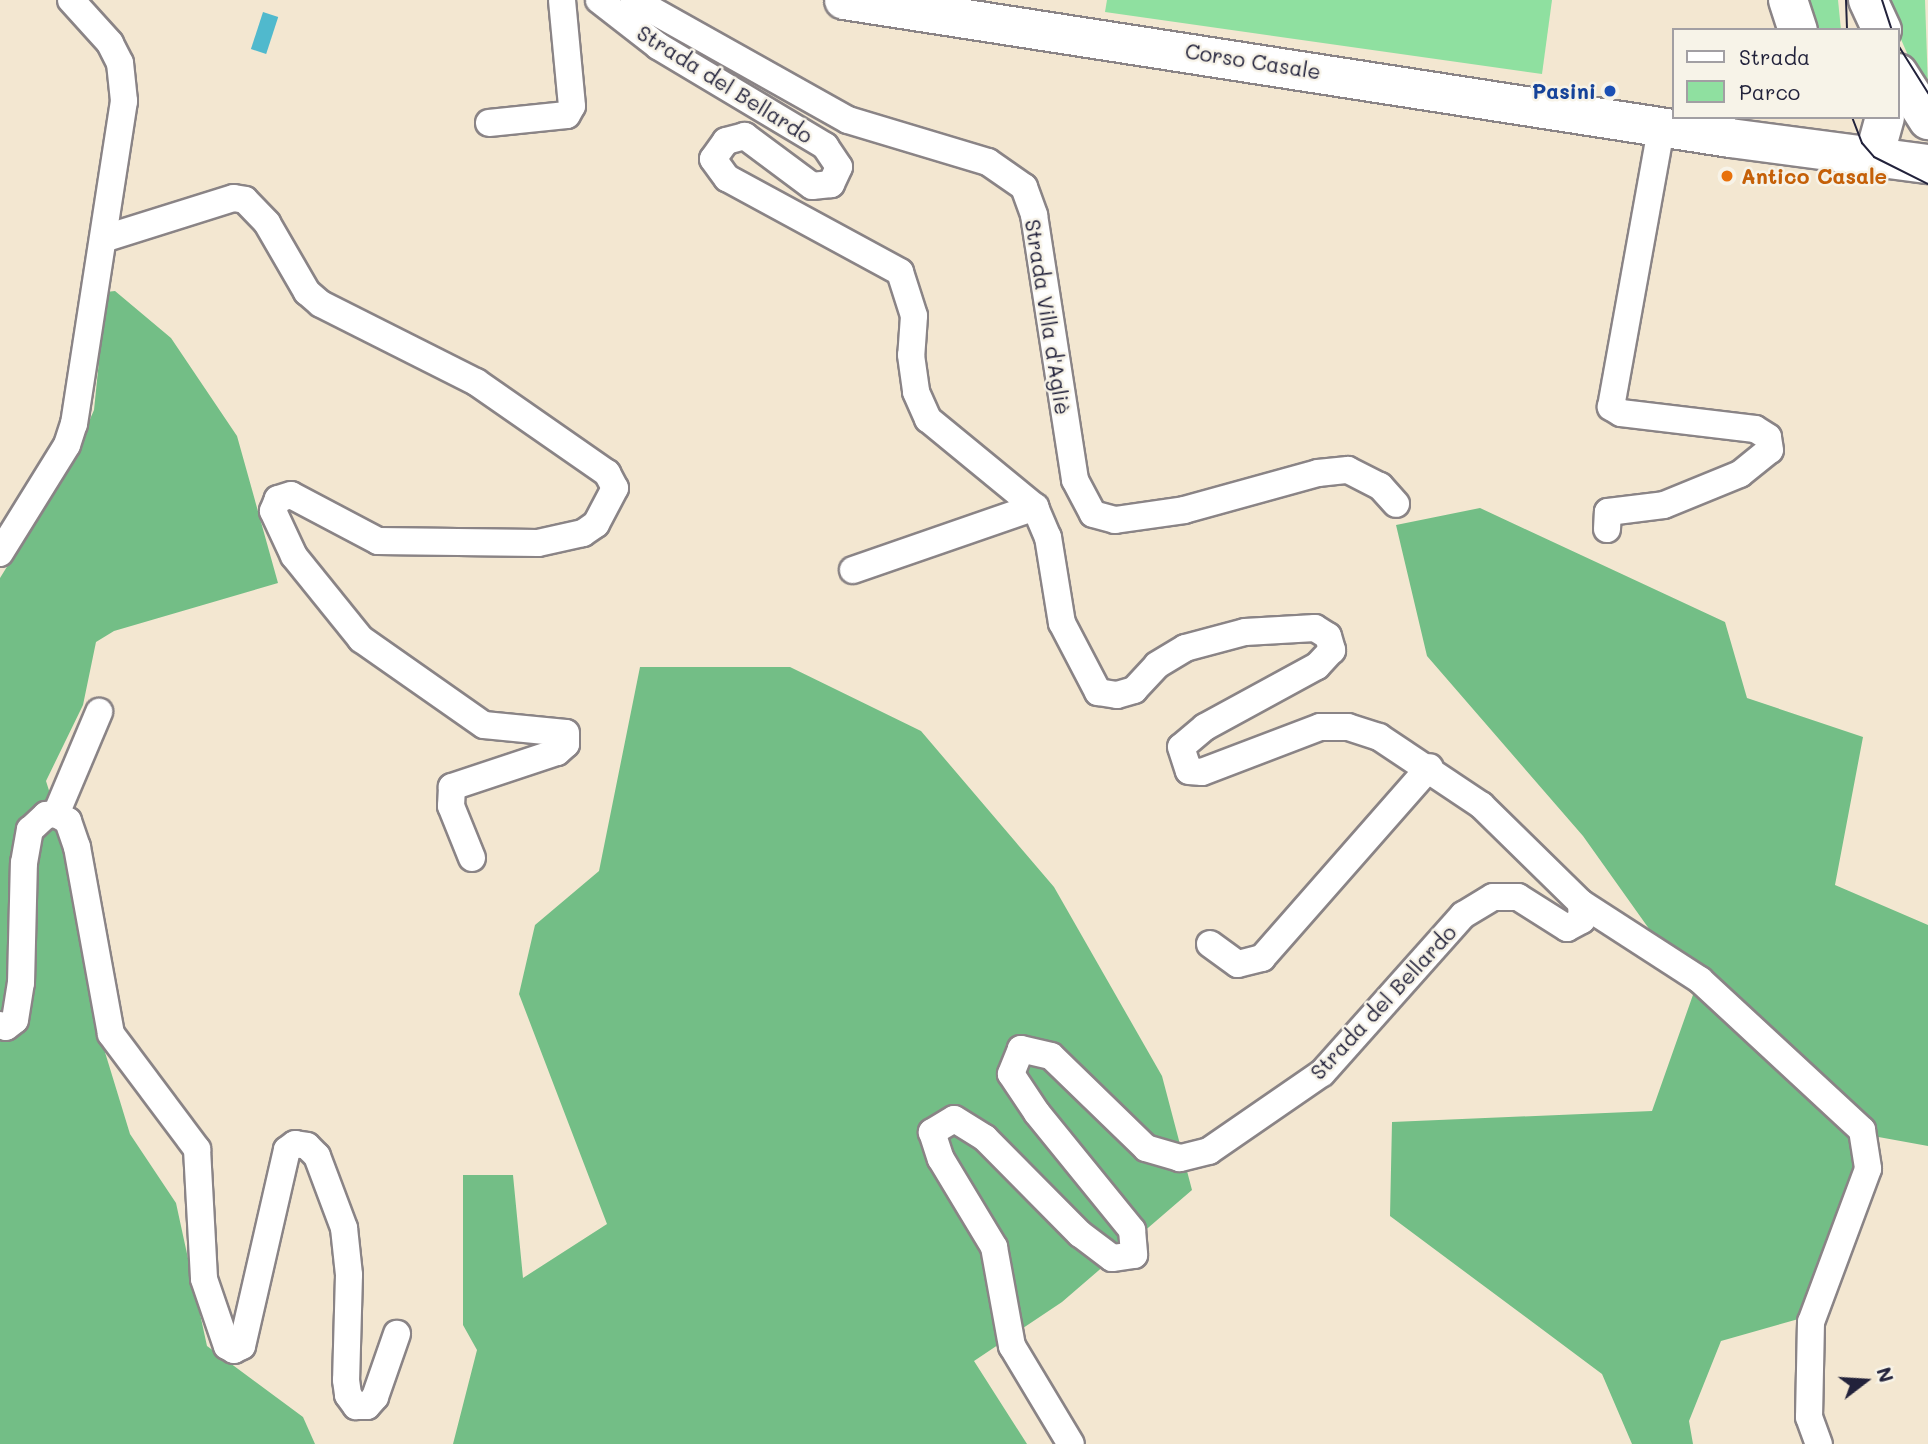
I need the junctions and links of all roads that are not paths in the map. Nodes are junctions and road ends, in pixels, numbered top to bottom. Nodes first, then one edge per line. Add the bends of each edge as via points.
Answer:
1 (71, 0) edge
2 (562, 0) edge
3 (599, 0) edge
4 (634, 0) edge
5 (844, 0) edge
6 (1788, 0) edge
7 (1857, 0) edge
8 (1868, 0) edge
9 (1797, 28) edge
10 (1860, 28) edge
11 (1881, 28) edge
12 (1900, 76) edge
13 (1865, 119) edge
14 (1884, 119) edge
15 (1928, 120) edge
16 (489, 123) dead end
17 (1662, 124) junction
18 (1781, 129) edge
19 (1874, 157) junction
20 (1928, 164) edge
21 (106, 238) junction
22 (1396, 504) dead end
23 (1035, 507) junction
24 (1607, 529) dead end
25 (0, 553) edge
26 (853, 570) dead end
27 (99, 712) dead end
28 (1430, 767) junction
29 (57, 814) junction
30 (472, 858) dead end
31 (1581, 903) junction
32 (1210, 944) dead end
33 (0, 1025) edge
34 (397, 1334) dead end
35 (1071, 1444) edge
36 (1819, 1444) edge

1 - 21 street via 110,43 124,85
2 - 16 street via 572,106 567,115
3 - 23 street, Strada del Bellardo via 658,46 825,146 839,167 831,184 812,186 745,136 726,141 713,159 727,178 900,272 914,316 911,355 916,392 928,419
4 - 22 street, Strada Villa d'Agliè via 848,120 988,162 1024,187 1036,228 1075,480 1093,514 1115,520 1184,510 1305,476 1348,470 1380,486
5 - 17 main road, Corso Casale
6 - 9 main road
7 - 10 main road
8 - 11 main road
12 - 15 main road
13 - 19 main road
14 - 19 main road
17 - 18 main road, Corso Casale
17 - 24 street via 1611,407 1621,413 1755,429 1768,437 1770,450 1740,474 1664,505 1608,512
18 - 19 main road, Corso Casale
19 - 20 main road, Corso Casale
21 - 25 street via 67,446
21 - 30 street via 234,198 245,200 267,223 307,292 321,304 476,382 607,473 615,488 596,524 583,533 538,543 378,541 291,495 278,499 273,511 294,556 361,639 484,725 566,733 566,744 557,752 452,787 452,806
23 - 26 street
23 - 28 street, Strada del Bellardo via 1048,537 1062,623 1098,692 1117,695 1134,690 1157,665 1185,648 1245,632 1315,628 1328,636 1332,650 1317,666 1205,727 1181,747 1189,771 1202,772 1320,727 1348,727 1379,737
27 - 29 street
28 - 31 street, Strada del Bellardo via 1481,805
28 - 32 street via 1262,958 1238,964
29 - 33 street via 46,815 30,830 24,863 21,983 15,1020 6,1027
29 - 34 street via 68,821 77,847 111,1034 197,1149 204,1279 227,1346 234,1350 242,1346 287,1150 295,1144 307,1146 317,1156 344,1228 349,1275 345,1380 356,1406 367,1406 375,1396
31 - 35 street, Strada del Bellardo via 1582,920 1567,928 1518,897 1493,897 1463,915 1322,1073 1209,1152 1180,1158 1146,1147 1051,1056 1021,1049 1011,1074 1132,1230 1134,1255 1112,1258 1080,1234 985,1138 954,1119 932,1132 941,1158 994,1247 1012,1346
31 - 36 street via 1700,980 1862,1130 1868,1169 1811,1322 1809,1417

